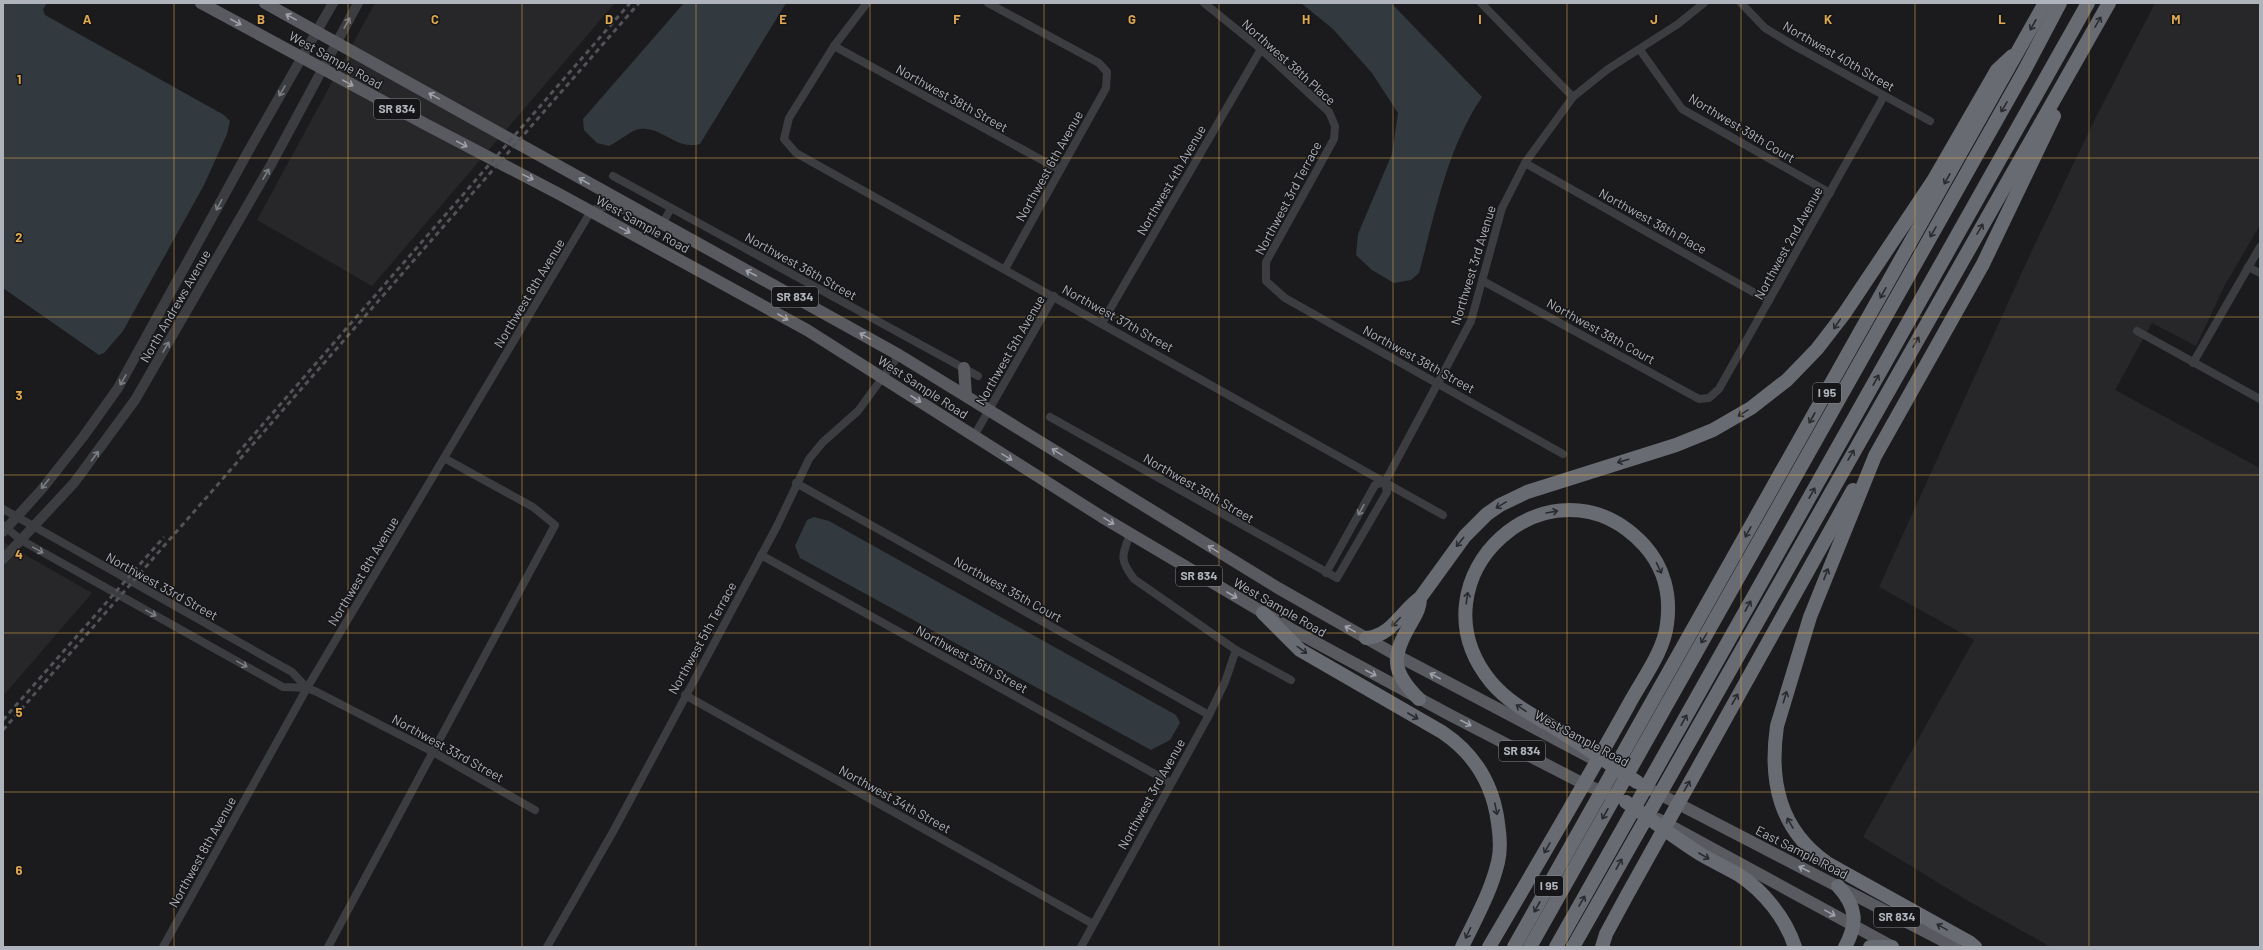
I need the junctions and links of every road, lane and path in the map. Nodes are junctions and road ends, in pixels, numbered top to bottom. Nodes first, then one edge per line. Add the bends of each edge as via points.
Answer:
1 (201, 3) edge
2 (265, 3) edge
3 (333, 3) edge
4 (358, 3) edge
5 (867, 3) edge
6 (988, 3) edge
7 (1204, 3) edge
8 (1481, 3) edge
9 (1704, 3) edge
10 (1742, 3) edge
11 (2045, 3) edge
12 (2060, 3) edge
13 (2066, 3) edge
14 (2088, 3) edge
15 (2109, 3) edge
16 (317, 31) junction
17 (336, 42) junction
18 (2087, 42) junction
19 (834, 46) junction
20 (2021, 48) junction
21 (1261, 50) junction
22 (1640, 50) junction
23 (301, 57) junction
24 (321, 68) junction
25 (2024, 73) junction
26 (1884, 96) junction
27 (1573, 97) junction
28 (1930, 121) dead end
29 (1335, 126) joint
30 (1525, 163) junction
31 (1060, 170) junction
32 (613, 176) dead end
33 (1830, 193) junction
34 (671, 208) junction
35 (591, 211) junction
36 (659, 223) junction
37 (2260, 246) edge
38 (2248, 267) junction
39 (1005, 269) junction
40 (2260, 273) edge
41 (1266, 281) joint
42 (1482, 281) junction
43 (1054, 296) junction
44 (1769, 300) junction
45 (1102, 323) junction
46 (2137, 331) dead end
47 (899, 356) junction
48 (2193, 363) junction
49 (964, 368) junction
50 (978, 376) dead end
51 (884, 378) junction
52 (1438, 384) junction
53 (966, 395) junction
54 (1709, 398) joint
55 (2260, 399) edge
56 (990, 409) junction
57 (1050, 417) dead end
58 (974, 436) junction
59 (1564, 454) dead end
60 (1875, 456) junction
61 (444, 458) junction
62 (1385, 482) junction
63 (796, 483) junction
64 (3, 509) edge
65 (1443, 514) dead end
66 (16, 517) junction
67 (4, 528) edge
68 (33, 528) junction
69 (1130, 534) junction
70 (21, 540) junction
71 (761, 555) junction
72 (3, 559) edge
73 (1326, 573) junction
74 (1337, 578) joint
75 (1420, 598) junction
76 (1263, 613) junction
77 (1366, 638) junction
78 (1236, 650) junction
79 (1396, 655) junction
80 (1290, 680) dead end
81 (307, 688) junction
82 (684, 695) junction
83 (1419, 699) junction
84 (1209, 715) junction
85 (1638, 740) junction
86 (433, 752) junction
87 (1637, 782) junction
88 (1171, 783) junction
89 (1626, 802) junction
90 (535, 810) dead end
91 (1590, 827) junction
92 (1623, 843) junction
93 (1838, 886) junction
94 (1093, 924) junction
95 (1853, 925) junction
96 (163, 947) edge
97 (328, 947) edge
98 (547, 947) edge
99 (1081, 947) edge
100 (1462, 947) edge
101 (1489, 947) edge
102 (1514, 947) edge
103 (1530, 947) edge
104 (1556, 947) edge
105 (1573, 947) edge
106 (1602, 947) edge
107 (1795, 947) edge
108 (1845, 947) edge
109 (1870, 947) edge
110 (1892, 947) edge
111 (1955, 947) edge
112 (1975, 947) edge

1 -> 23 main road, West Sample Road / SR 834
16 -> 2 main road, West Sample Road / SR 834
3 - 16 street, North Andrews Avenue
17 -> 4 street, North Andrews Avenue
5 - 19 street
6 - 31 street, Northwest 6th Avenue via 1099,64 1107,72 1106,88
7 - 21 street, Northwest 38th Place
8 - 27 street
9 - 22 street, Northwest 3rd Avenue
10 - 26 street, Northwest 40th Street via 1765,28
11 -> 20 highway, I 95
12 - 25 highway
13 - 25 highway
92 -> 14 highway via 1665,754
18 -> 15 highway
16 - 17 main road, West Sample Road / SR 834
16 - 23 street, North Andrews Avenue
17 - 24 street, North Andrews Avenue
36 -> 17 main road, West Sample Road / SR 834
18 - 60 highway via 1983,264
92 -> 18 highway via 1678,760
19 - 31 street, Northwest 38th Street
19 - 39 street, Northwest 37th Street via 789,118 784,139 796,153
20 -> 75 highway via 1997,70 1933,181 1831,333 1787,380 1751,408 1713,430 1676,445 1527,492 1500,505 1465,536
20 -> 85 highway, I 95
21 - 29 street, Northwest 38th Place via 1328,112
21 - 45 street, Northwest 4th Avenue
22 - 27 street, Northwest 3rd Avenue via 1608,69
22 - 33 street, Northwest 39th Court via 1682,109
23 - 24 main road, West Sample Road / SR 834
23 -> 66 street, North Andrews Avenue via 118,388 83,437
24 -> 35 main road, West Sample Road / SR 834
68 -> 24 street, North Andrews Avenue via 74,483 135,400 272,163
25 -> 85 highway
26 - 28 street, Northwest 40th Street
26 - 33 street, Northwest 2nd Avenue
27 - 30 street, Northwest 3rd Avenue
29 - 41 street, Northwest 3rd Terrace via 1334,139 1266,262
30 - 42 street, Northwest 3rd Avenue via 1502,208
30 - 44 street, Northwest 38th Place
31 - 39 street, Northwest 6th Avenue
32 - 34 street, Northwest 36th Street
33 - 44 street, Northwest 2nd Avenue
34 - 36 street
34 - 49 street, Northwest 36th Street
35 - 36 street via 609,206
35 -> 51 main road, West Sample Road / SR 834 via 807,330
35 - 61 street, Northwest 8th Avenue
47 -> 36 main road, West Sample Road / SR 834
37 - 38 street
38 - 40 street
38 - 48 street
39 - 43 street, Northwest 37th Street
41 - 52 street, Northwest 38th Street via 1285,298
42 - 52 street, Northwest 3rd Avenue via 1471,321
42 - 54 street, Northwest 38th Court via 1700,399
43 - 45 street, Northwest 37th Street
43 - 56 street, Northwest 5th Avenue
44 - 54 street, Northwest 2nd Avenue via 1719,390
45 - 62 street, Northwest 37th Street
46 - 48 street
47 - 51 street, Northwest 5th Terrace
47 - 53 main road, West Sample Road / SR 834
48 - 55 street
49 - 50 street, Northwest 36th Street
49 - 53 main road
51 -> 58 main road, West Sample Road / SR 834
51 - 63 street, Northwest 5th Terrace via 858,411 815,450
52 - 59 street, Northwest 38th Street
52 - 62 street, Northwest 3rd Avenue
53 - 56 main road, West Sample Road / SR 834
56 - 58 street, Northwest 5th Avenue
77 -> 56 main road, West Sample Road / SR 834 via 1231,560
57 - 73 street, Northwest 36th Street
58 -> 69 main road, West Sample Road / SR 834
106 -> 60 highway via 1606,934 1696,770 1848,497
112 -> 60 highway via 1819,857 1791,824 1776,785 1774,758 1777,726 1810,617
61 - 81 street, Northwest 8th Avenue
61 - 86 street via 532,507 555,526
62 - 65 street, Northwest 37th Street
62 -> 73 street, Northwest 3rd Avenue via 1375,485
62 - 74 street, Northwest 3rd Avenue via 1387,492
63 - 71 street, Northwest 5th Terrace
63 - 84 street, Northwest 35th Court
64 - 66 street, Northwest 33rd Street
66 - 67 street, North Andrews Avenue
66 - 68 street, Northwest 33rd Street
67 - 70 street, Northwest 33rd Street
68 - 70 street, North Andrews Avenue
68 - 81 street, Northwest 33rd Street via 292,672
69 -> 76 main road, West Sample Road / SR 834
69 - 78 street via 1122,556 1124,566 1134,578
70 - 72 street, North Andrews Avenue
70 -> 81 street, Northwest 33rd Street via 283,687
71 - 82 street, Northwest 5th Terrace
71 - 88 street, Northwest 35th Street
73 - 74 street, Northwest 36th Street
75 -> 77 highway via 1388,630
75 - 79 highway via 1420,607
76 -> 83 main road, West Sample Road / SR 834
76 -> 100 highway via 1300,650 1446,735 1465,749 1476,762 1493,797 1500,838 1498,862 1484,901
77 - 79 main road, West Sample Road / SR 834
78 - 80 street
78 - 84 street, Northwest 3rd Avenue via 1225,682
79 - 83 highway via 1396,666 1401,676
87 -> 79 main road, West Sample Road / SR 834
81 - 86 street, Northwest 33rd Street
81 - 96 street, Northwest 8th Avenue
82 - 94 street, Northwest 34th Street
82 - 98 street, Northwest 5th Terrace via 614,830
83 -> 89 main road, West Sample Road / SR 834 via 1582,783
84 - 88 street, Northwest 3rd Avenue
85 -> 91 highway, I 95
86 - 90 street, Northwest 33rd Street
86 - 97 street
93 -> 87 main road, East Sample Road / SR 834
87 -> 101 highway via 1508,698 1485,673 1470,644 1466,611 1469,588 1477,566 1498,538 1534,516 1575,510 1609,518 1638,538 1661,570 1668,592 1666,631 1656,656 1615,728 1567,814
88 - 94 street, Northwest 3rd Avenue
89 -> 95 main road, SR 834
89 -> 107 highway via 1701,854 1754,886 1771,904 1787,928
91 -> 102 highway, I 95
91 - 103 highway
104 -> 92 highway
105 -> 92 highway
93 - 95 highway via 1851,901
93 - 111 main road, East Sample Road / SR 834
94 - 99 street, Northwest 3rd Avenue
95 - 108 highway
95 - 110 main road, SR 834
109 - 110 highway

